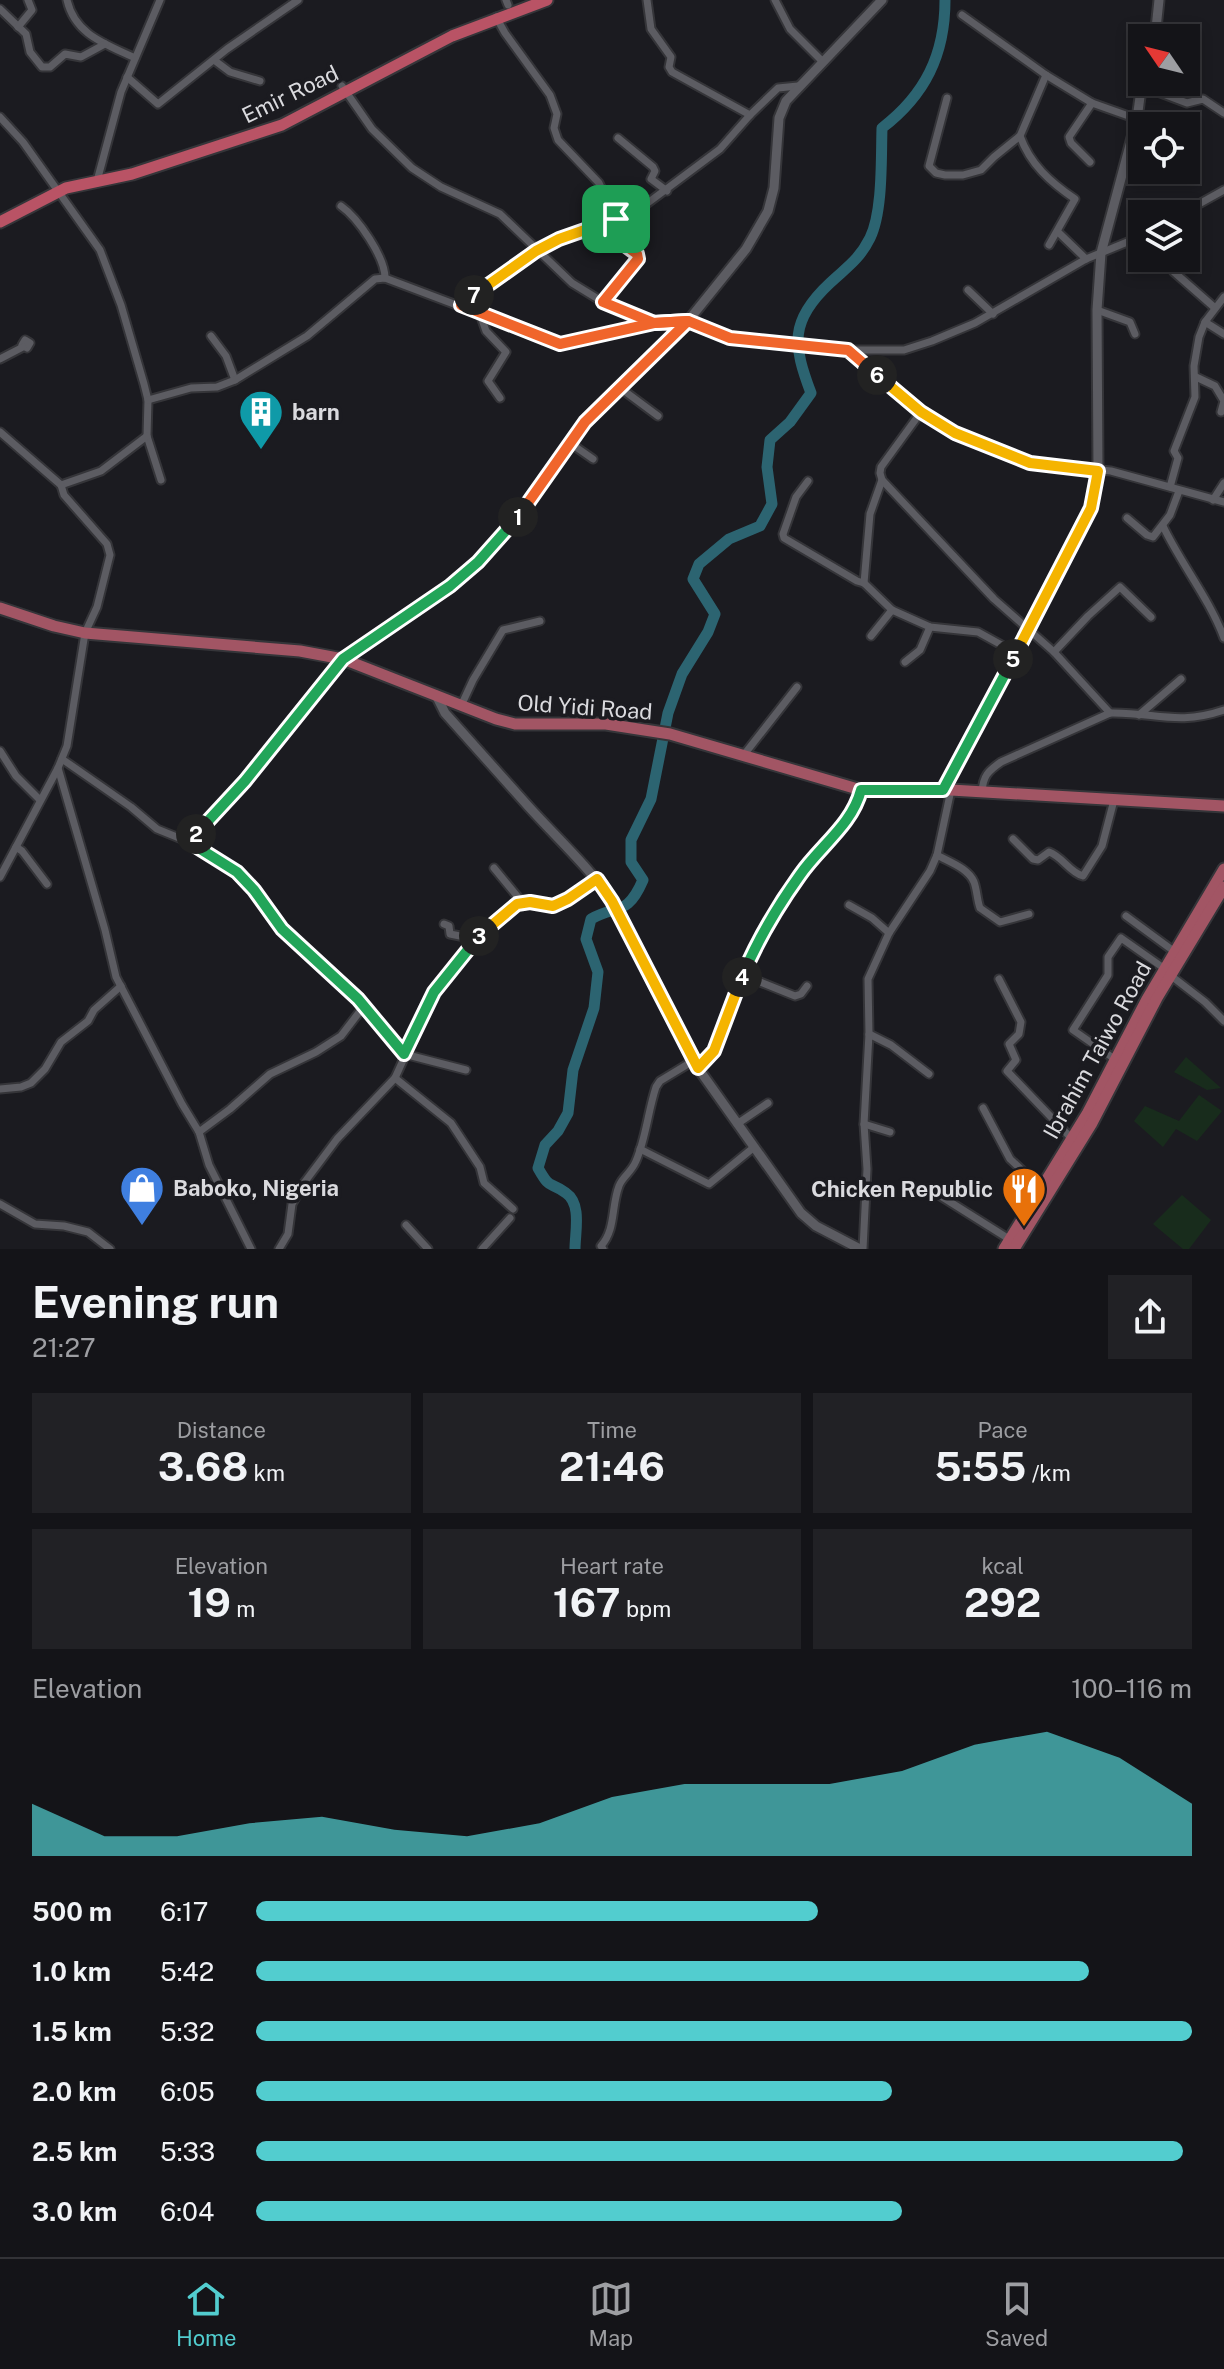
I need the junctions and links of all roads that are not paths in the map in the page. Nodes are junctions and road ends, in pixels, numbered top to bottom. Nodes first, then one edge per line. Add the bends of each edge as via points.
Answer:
1 (28, 0) edge
2 (67, 0) edge
3 (160, 0) edge
4 (298, 0) edge
5 (524, 0) edge
6 (547, 0) edge
7 (647, 0) edge
8 (775, 0) edge
9 (882, 0) edge
10 (1159, 0) edge
11 (507, 2) edge
12 (0, 9) edge
13 (962, 15) dead end
14 (496, 17) junction
15 (1159, 24) edge
16 (18, 27) junction
17 (105, 44) junction
18 (135, 58) junction
19 (214, 60) junction
20 (822, 61) junction
21 (1046, 75) junction
22 (127, 77) junction
23 (260, 81) dead end
24 (798, 86) junction
25 (343, 88) junction
26 (1170, 96) edge
27 (947, 98) dead end
28 (1092, 103) junction
29 (1224, 113) edge
30 (750, 115) junction
31 (1128, 116) edge
32 (0, 117) edge
33 (1020, 136) junction
34 (618, 138) dead end
35 (1128, 152) edge
36 (1090, 162) dead end
37 (96, 178) junction
38 (56, 188) junction
39 (1224, 190) edge
40 (667, 191) junction
41 (1200, 203) edge
42 (341, 206) dead end
43 (0, 215) edge
44 (616, 219) junction
45 (0, 222) edge
46 (1058, 232) junction
47 (1128, 242) edge
48 (1049, 245) dead end
49 (536, 251) junction
50 (1101, 253) junction
51 (1086, 259) junction
52 (1174, 272) edge
53 (385, 278) junction
54 (968, 290) dead end
55 (1224, 297) edge
56 (603, 302) junction
57 (461, 305) junction
58 (1215, 308) junction
59 (1097, 310) junction
60 (480, 314) junction
61 (993, 314) junction
62 (688, 321) junction
63 (1205, 322) junction
64 (654, 323) junction
65 (1135, 334) dead end
66 (1224, 334) edge
67 (211, 336) dead end
68 (23, 347) dead end
69 (848, 350) junction
70 (0, 359) edge
71 (1196, 377) junction
72 (235, 380) junction
73 (619, 387) junction
74 (500, 398) dead end
75 (148, 400) junction
76 (921, 412) junction
77 (1221, 412) dead end
78 (658, 416) dead end
79 (0, 432) edge
80 (147, 436) junction
81 (570, 443) junction
82 (593, 459) dead end
83 (1098, 471) junction
84 (161, 480) dead end
85 (882, 480) junction
86 (808, 481) dead end
87 (1224, 483) edge
88 (61, 485) junction
89 (1170, 487) junction
90 (1179, 491) junction
91 (1213, 500) junction
92 (1224, 502) edge
93 (1127, 518) dead end
94 (1163, 526) junction
95 (864, 583) junction
96 (0, 608) edge
97 (892, 610) junction
98 (1151, 617) dead end
99 (540, 621) dead end
100 (930, 627) junction
101 (1028, 632) junction
102 (85, 633) junction
103 (871, 636) dead end
104 (1224, 638) edge
105 (1054, 652) junction
106 (1016, 653) junction
107 (343, 659) junction
108 (905, 662) dead end
109 (1181, 679) dead end
110 (797, 687) dead end
111 (436, 695) junction
112 (461, 706) junction
113 (1224, 710) edge
114 (1110, 713) junction
115 (1139, 715) junction
116 (0, 751) edge
117 (743, 756) junction
118 (62, 759) junction
119 (58, 768) junction
120 (861, 790) junction
121 (947, 790) junction
122 (982, 792) junction
123 (40, 800) junction
124 (1114, 800) junction
125 (1224, 806) edge
126 (1013, 839) dead end
127 (189, 842) junction
128 (16, 847) junction
129 (937, 855) junction
130 (494, 868) dead end
131 (1224, 869) edge
132 (0, 877) edge
133 (597, 879) junction
134 (47, 884) dead end
135 (1224, 887) edge
136 (522, 902) junction
137 (849, 905) dead end
138 (1029, 914) dead end
139 (1126, 916) dead end
140 (444, 924) dead end
141 (889, 933) junction
142 (475, 939) junction
143 (1175, 952) junction
144 (1168, 972) junction
145 (743, 975) junction
146 (999, 979) dead end
147 (121, 986) junction
148 (807, 986) dead end
149 (364, 1006) junction
150 (1224, 1021) edge
151 (869, 1034) junction
152 (404, 1054) junction
153 (1116, 1060) junction
154 (696, 1064) junction
155 (466, 1070) dead end
156 (929, 1074) dead end
157 (395, 1078) junction
158 (0, 1089) edge
159 (768, 1103) dead end
160 (983, 1108) dead end
161 (737, 1124) junction
162 (864, 1124) junction
163 (199, 1132) junction
164 (890, 1132) dead end
165 (1072, 1139) junction
166 (753, 1148) junction
167 (640, 1149) junction
168 (1041, 1188) junction
169 (939, 1195) dead end
170 (0, 1204) edge
171 (513, 1209) dead end
172 (510, 1218) dead end
173 (406, 1225) dead end
174 (1009, 1246) edge
175 (110, 1249) edge
176 (251, 1249) edge
177 (279, 1249) edge
178 (428, 1249) edge
179 (482, 1249) edge
180 (603, 1249) edge
181 (862, 1249) edge

1 - 16 street via 32,10
2 - 17 street via 82,30
3 - 18 street
4 - 19 street
5 - 11 highway, Emir Road
6 - 14 highway, Emir Road
7 - 30 street via 651,29 671,57 672,72
8 - 20 street via 790,29
9 - 20 street
10 - 15 street
11 - 25 highway, Emir Road
12 - 16 street
13 - 21 street
14 - 25 highway, Emir Road
14 - 44 street via 550,95 558,140 599,183
16 - 17 street via 33,59 46,68 65,54 81,57
17 - 18 street
18 - 22 street
19 - 22 street via 158,104
19 - 23 street via 230,72
20 - 24 street
21 - 28 street
21 - 33 street
22 - 37 street
24 - 30 street via 778,88
24 - 62 street via 782,109 774,188 759,231
25 - 37 highway, Emir Road via 236,136
25 - 49 street via 372,129 412,168 500,214
26 - 29 street via 1187,103 1203,99
27 - 33 street via 929,166 936,173 977,172
28 - 31 street
28 - 36 street via 1069,137
30 - 40 street via 720,149
32 - 38 street
33 - 46 street via 1040,171 1075,199
34 - 40 street via 653,167 651,179
35 - 50 street
37 - 38 highway, Emir Road
38 - 43 highway, Emir Road
38 - 45 highway, Emir Road
38 - 75 street via 100,250
39 - 41 street
40 - 44 street
42 - 53 street via 369,238
44 - 49 street
44 - 56 street via 618,240 638,259
46 - 48 street
46 - 51 street
47 - 50 street
49 - 56 street
49 - 57 street
50 - 51 street
50 - 59 street
51 - 61 street
52 - 58 street
53 - 57 street
53 - 72 street via 375,279 307,336
54 - 61 street
55 - 58 street
56 - 64 street
57 - 60 street
58 - 63 street
59 - 65 street via 1130,322
59 - 83 street
60 - 64 street via 560,344
60 - 74 street via 486,331 506,352 488,381
61 - 69 street via 904,350
62 - 64 street
62 - 69 street via 730,338
62 - 73 street
63 - 66 street
63 - 71 street via 1195,353
67 - 72 street
68 - 70 street
69 - 76 street
71 - 77 street via 1215,386 1224,401
71 - 89 street via 1195,397 1174,451 1178,458
72 - 75 street
73 - 78 street
73 - 81 street
75 - 80 street
76 - 83 street via 955,433 1030,463
76 - 85 street via 881,467
79 - 88 street
80 - 84 street
80 - 88 street via 101,471
81 - 82 street
81 - 107 street via 521,513 478,562
83 - 89 street
83 - 101 street via 1091,508
85 - 95 street via 870,514
85 - 101 street
86 - 95 street via 796,497 784,538
87 - 91 street
88 - 102 street via 110,549 102,590
89 - 90 street
90 - 91 street
90 - 94 street
91 - 92 street
93 - 94 street via 1153,537
94 - 104 street
95 - 97 street
96 - 102 main road, Old Yidi Road
97 - 100 street
97 - 103 street
98 - 105 street via 1120,587
99 - 112 street via 503,630
100 - 106 street via 978,632
100 - 108 street via 924,644
101 - 105 street
101 - 106 street
102 - 107 main road, Old Yidi Road
102 - 118 street
105 - 114 street
106 - 121 street
107 - 111 main road, Old Yidi Road
107 - 127 street
109 - 115 street
110 - 117 street
111 - 112 main road, Old Yidi Road
111 - 133 street via 445,713
112 - 117 main road, Old Yidi Road via 515,724 606,724 665,733
113 - 115 street via 1176,720
114 - 115 street
114 - 122 street via 1001,762 988,771
116 - 123 street
117 - 120 main road, Old Yidi Road
118 - 119 street
118 - 127 street via 157,829
119 - 123 street
119 - 147 street
120 - 121 main road, Old Yidi Road
120 - 145 street via 849,817 807,865 768,923
121 - 122 main road, Old Yidi Road
121 - 129 street
122 - 124 main road, Old Yidi Road
123 - 128 street
124 - 125 main road, Old Yidi Road
124 - 126 street via 1102,846 1083,876 1049,852 1033,859
127 - 149 street via 237,872 293,940
128 - 132 street
128 - 134 street
129 - 138 street via 969,876 980,908 1000,922
129 - 141 street
130 - 136 street
131 - 143 main road, Ibrahim Taiwo Road
133 - 136 street via 553,906
133 - 154 street
135 - 144 main road, Ibrahim Taiwo Road
136 - 142 street
137 - 141 street
139 - 143 street
140 - 142 street via 450,934
141 - 151 street via 868,979
142 - 152 street via 434,992
143 - 144 main road, Ibrahim Taiwo Road
144 - 150 street
144 - 153 main road, Ibrahim Taiwo Road
144 - 153 street via 1121,938 1108,957 1108,975 1073,1030
144 - 174 main road, Ibrahim Taiwo Road via 1092,1123
145 - 148 street via 795,996
145 - 154 street via 714,1051
146 - 165 street via 1021,1022 1009,1044 1016,1060 1007,1071
147 - 158 street via 61,1042 31,1083
147 - 163 street
149 - 152 street
149 - 163 street via 341,1036 270,1074
151 - 156 street
151 - 162 street
152 - 155 street
152 - 157 street
153 - 165 main road, Ibrahim Taiwo Road
154 - 161 street
154 - 167 street via 656,1087
157 - 171 street via 451,1123 480,1167 484,1183
157 - 177 street via 316,1165 292,1204 288,1234
159 - 161 street
160 - 168 street via 1010,1159
161 - 166 street
162 - 164 street
162 - 181 street
163 - 176 street via 209,1165
165 - 168 main road, Ibrahim Taiwo Road
166 - 167 street via 709,1184
166 - 181 street via 807,1221
167 - 180 street via 630,1175 618,1188
168 - 174 main road, Ibrahim Taiwo Road
169 - 174 street
170 - 175 street via 35,1224 88,1232
172 - 179 street
173 - 178 street

